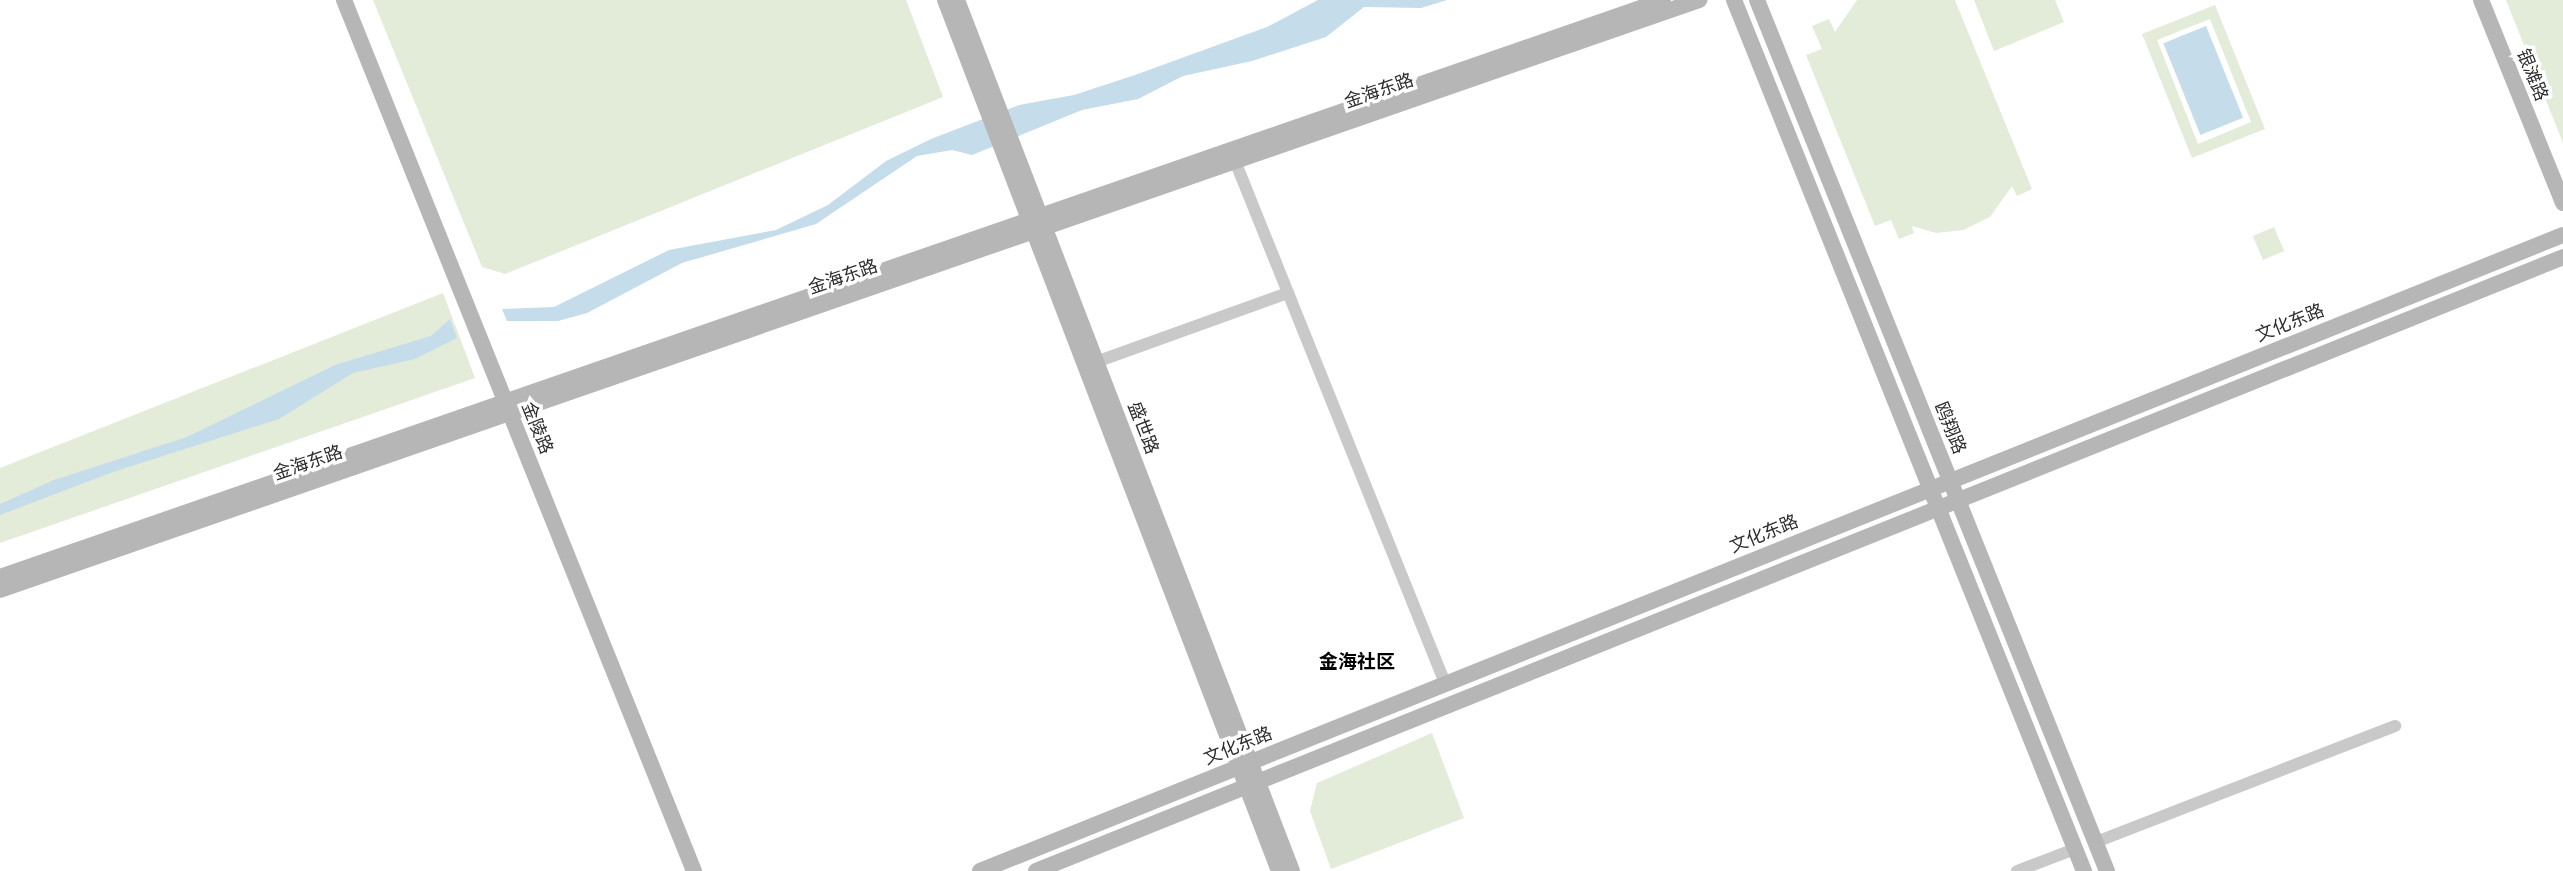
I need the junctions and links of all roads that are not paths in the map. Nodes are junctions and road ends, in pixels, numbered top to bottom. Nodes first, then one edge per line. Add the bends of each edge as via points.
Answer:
1 (344, 0) edge
2 (356, 0) edge
3 (945, 0) edge
4 (957, 0) edge
5 (1663, 0) edge
6 (1699, 0) edge
7 (1734, 0) edge
8 (1757, 0) edge
9 (2481, 0) edge
10 (2491, 0) edge
11 (1236, 161) junction
12 (2563, 179) edge
13 (2563, 203) edge
14 (1037, 223) junction
15 (2563, 235) edge
16 (2563, 257) edge
17 (1288, 293) junction
18 (1096, 362) junction
19 (513, 406) junction
20 (1950, 480) junction
21 (1930, 488) junction
22 (1958, 500) junction
23 (1938, 508) junction
24 (0, 577) edge
25 (0, 590) edge
26 (1445, 683) junction
27 (2395, 726) dead end
28 (1245, 764) junction
29 (1252, 784) junction
30 (2095, 842) junction
31 (2075, 849) junction
32 (694, 871) edge
33 (705, 871) edge
34 (980, 871) edge
35 (1036, 871) edge
36 (1279, 871) edge
37 (1292, 871) edge
38 (2017, 871) edge
39 (2084, 871) edge
40 (2107, 871) edge

1 - 19 main road, 金陵路
2 - 19 main road, 金陵路
3 - 14 main road, 盛世路
4 - 14 main road, 盛世路
5 - 14 main road, 金海东路
6 - 11 main road, 金海东路
7 - 21 main road
8 - 20 main road, 鸥翔路
9 - 13 main road, 银滩路
10 - 12 main road, 银滩路
11 - 14 main road, 金海东路
11 - 17 street
14 - 18 main road, 盛世路
14 - 19 main road, 金海东路
14 - 28 main road, 盛世路
15 - 20 main road, 文化东路
16 - 22 main road
17 - 18 street
17 - 26 street
18 - 28 main road, 盛世路
19 - 24 main road, 金海东路
19 - 25 main road, 金海东路
19 - 32 main road, 金陵路
19 - 33 main road, 金陵路
20 - 21 main road, 文化东路
20 - 22 main road, 鸥翔路
21 - 23 main road
21 - 26 main road, 文化东路
22 - 23 main road
22 - 30 main road, 鸥翔路
23 - 29 main road
23 - 31 main road
26 - 28 main road, 文化东路
27 - 30 street
28 - 29 main road, 盛世路
28 - 34 main road, 文化东路
29 - 35 main road
29 - 36 main road, 盛世路
29 - 37 main road, 盛世路
30 - 40 main road, 鸥翔路
31 - 38 street
31 - 39 main road

